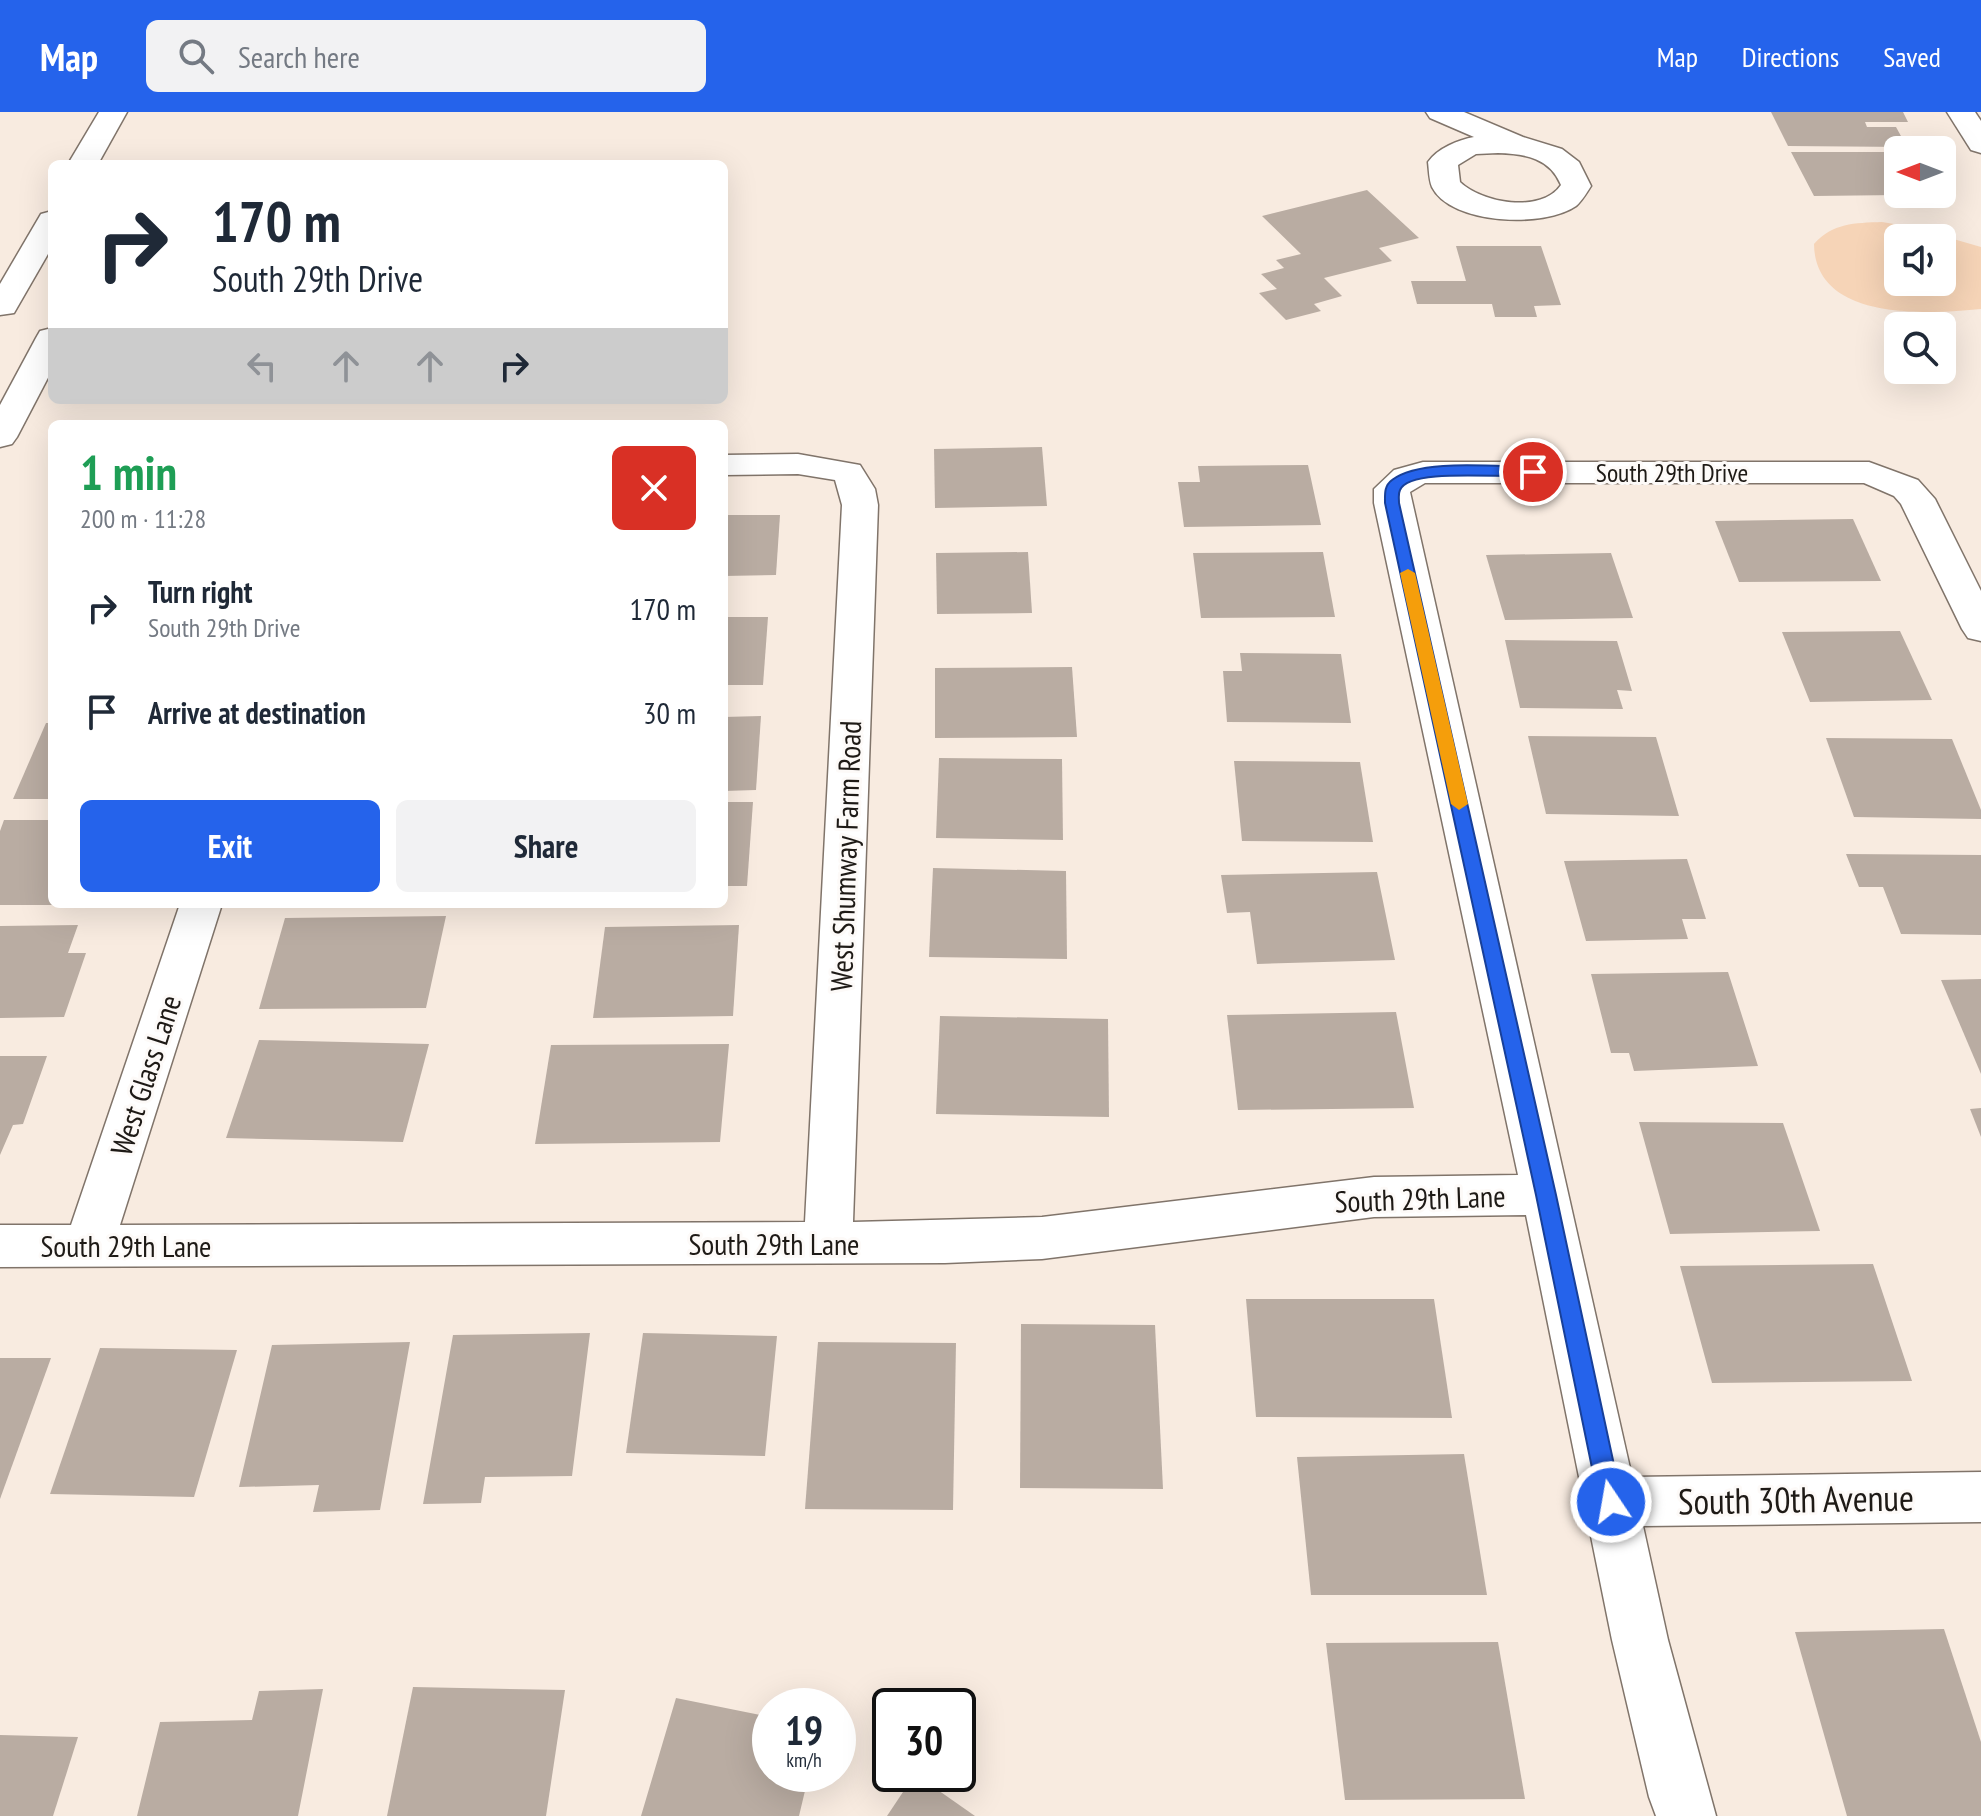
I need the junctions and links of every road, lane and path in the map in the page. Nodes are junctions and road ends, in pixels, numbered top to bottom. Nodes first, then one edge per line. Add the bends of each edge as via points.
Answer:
1 (113, 112) edge
2 (1430, 112) edge
3 (1440, 112) edge
4 (1961, 112) edge
5 (1981, 144) edge
6 (1518, 145) junction
7 (85, 160) edge
8 (1441, 170) junction
9 (48, 227) edge
10 (3, 306) dead end
11 (48, 346) edge
12 (0, 437) edge
13 (728, 465) edge
14 (1981, 629) edge
15 (200, 908) edge
16 (1546, 1195) junction
17 (828, 1243) junction
18 (89, 1245) junction
19 (0, 1246) edge
20 (1981, 1497) edge
21 (1611, 1502) junction
22 (1686, 1816) edge

1 - 7 street
2 - 8 street via 1429,130
3 - 6 street
4 - 5 street
6 - 8 street via 1468,147 1443,162
6 - 8 street via 1565,163 1575,174 1577,186 1571,196 1540,210 1494,210 1455,194 1444,184
9 - 10 street
11 - 12 street
13 - 17 street, West Shumway Farm Road via 798,464 848,472 860,505
14 - 16 street, South 29th Drive via 1917,499 1906,488 1869,473 1438,472 1406,477 1392,489
15 - 18 street, West Glass Lane
16 - 17 street, South 29th Lane via 1374,1197 1042,1238
16 - 21 street
17 - 18 street, South 29th Lane
18 - 19 street, South 29th Lane
20 - 21 street, South 30th Avenue
21 - 22 street

